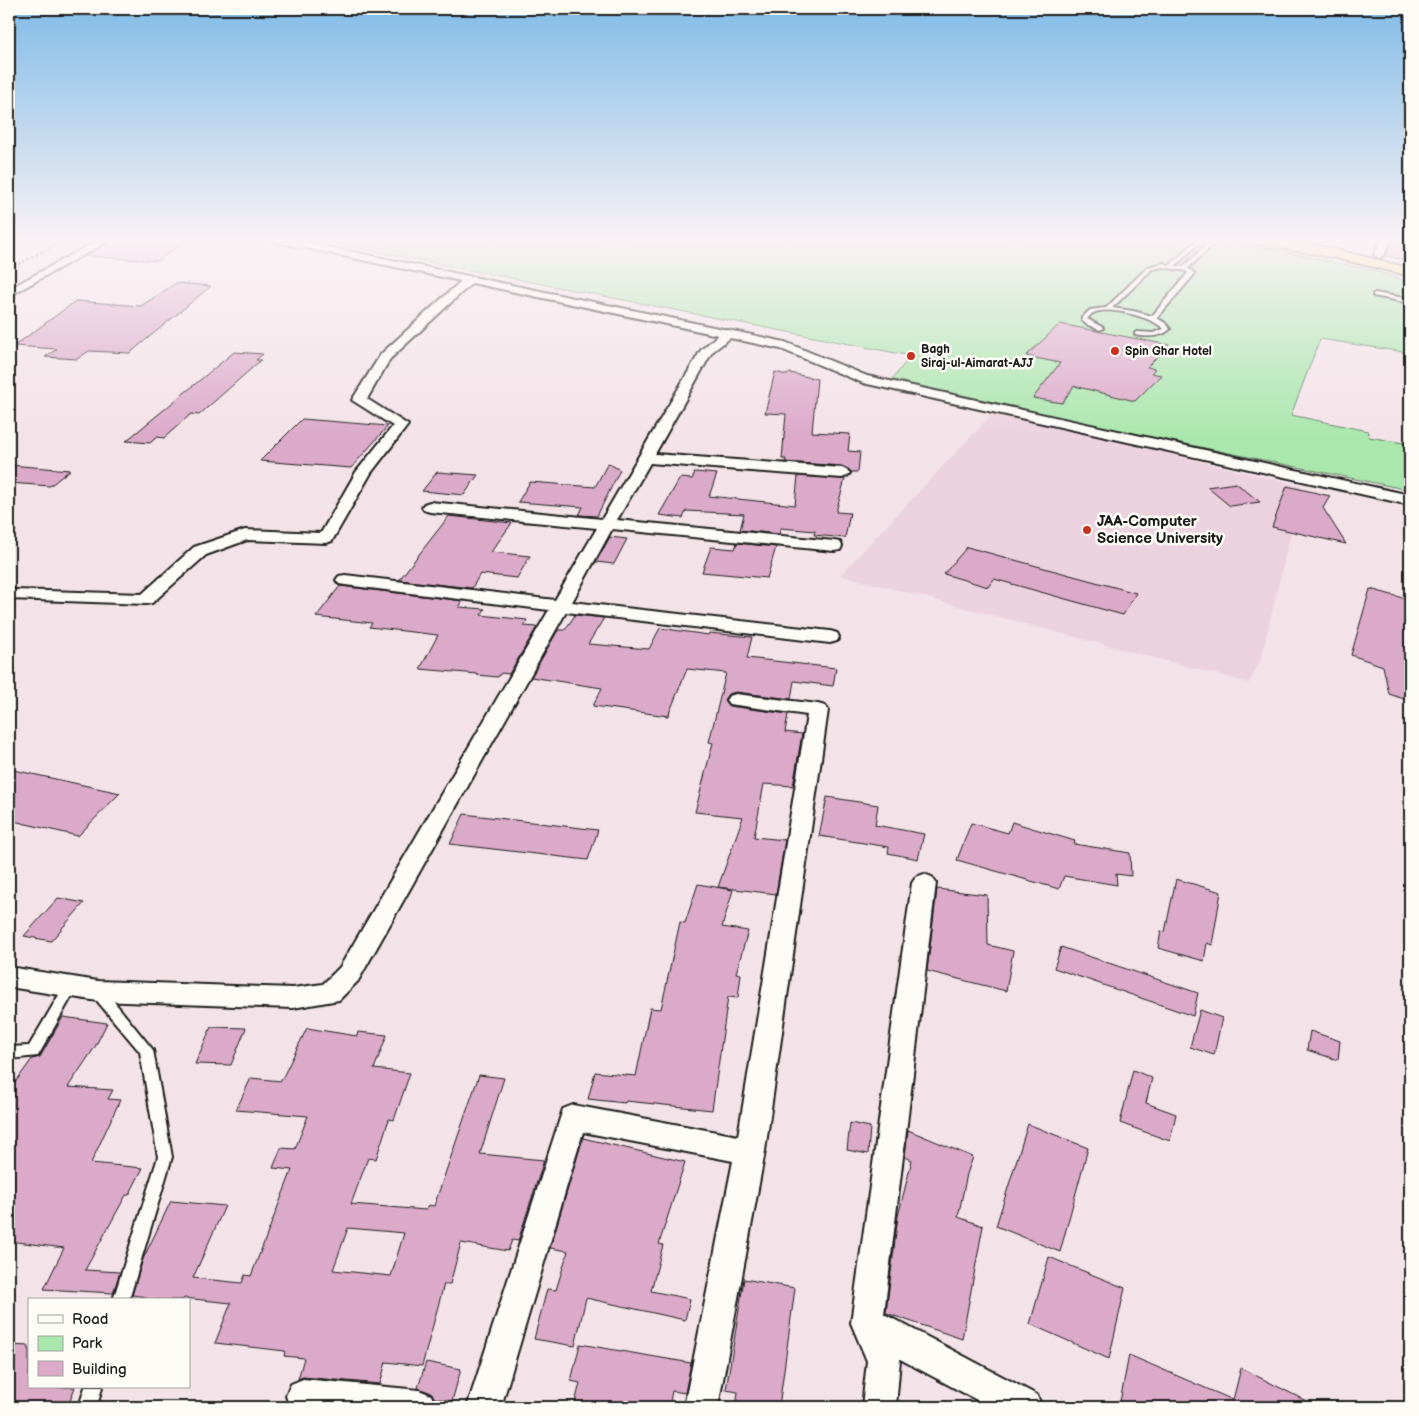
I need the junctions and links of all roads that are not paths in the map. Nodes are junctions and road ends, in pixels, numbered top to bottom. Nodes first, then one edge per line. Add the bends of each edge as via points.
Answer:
1 (443, 304) edge
2 (585, 304) edge
3 (1114, 304) edge
4 (1166, 304) edge
5 (1108, 310) junction
6 (1154, 318) junction
7 (1100, 328) dead end
8 (1137, 334) dead end
9 (726, 335) junction
10 (646, 458) junction
11 (842, 474) dead end
12 (1410, 500) edge
13 (430, 508) dead end
14 (607, 524) junction
15 (834, 546) dead end
16 (345, 580) dead end
17 (15, 595) dead end
18 (561, 605) junction
19 (830, 637) dead end
20 (736, 700) dead end
21 (924, 883) dead end
22 (9, 977) edge
23 (71, 987) junction
24 (98, 991) junction
25 (9, 1053) edge
26 (750, 1151) junction
27 (122, 1298) edge
28 (867, 1324) junction
29 (94, 1388) edge
30 (303, 1396) dead end
31 (88, 1407) edge
32 (419, 1407) edge
33 (484, 1407) edge
34 (701, 1407) edge
35 (879, 1407) edge
36 (1025, 1407) edge

1 - 17 street via 385,357 359,400 401,425 364,472 326,538 245,535 200,551 146,599
2 - 9 street
3 - 5 lane
4 - 6 lane
5 - 6 lane
5 - 7 lane via 1093,311 1084,319
6 - 8 lane via 1165,324 1167,330 1152,335
9 - 10 street via 707,350
9 - 12 street via 786,346 863,379
10 - 11 street
10 - 14 street
13 - 14 street
14 - 15 street
14 - 18 street
16 - 18 street
18 - 19 street
18 - 24 street via 349,974 330,993 293,998
20 - 26 street via 818,710
21 - 28 street
22 - 23 street
23 - 24 street
23 - 25 lane via 33,1052
24 - 27 lane via 146,1050 165,1156
26 - 33 street via 573,1118
26 - 34 street
28 - 35 street via 884,1360
28 - 36 street
29 - 31 lane
30 - 32 street

